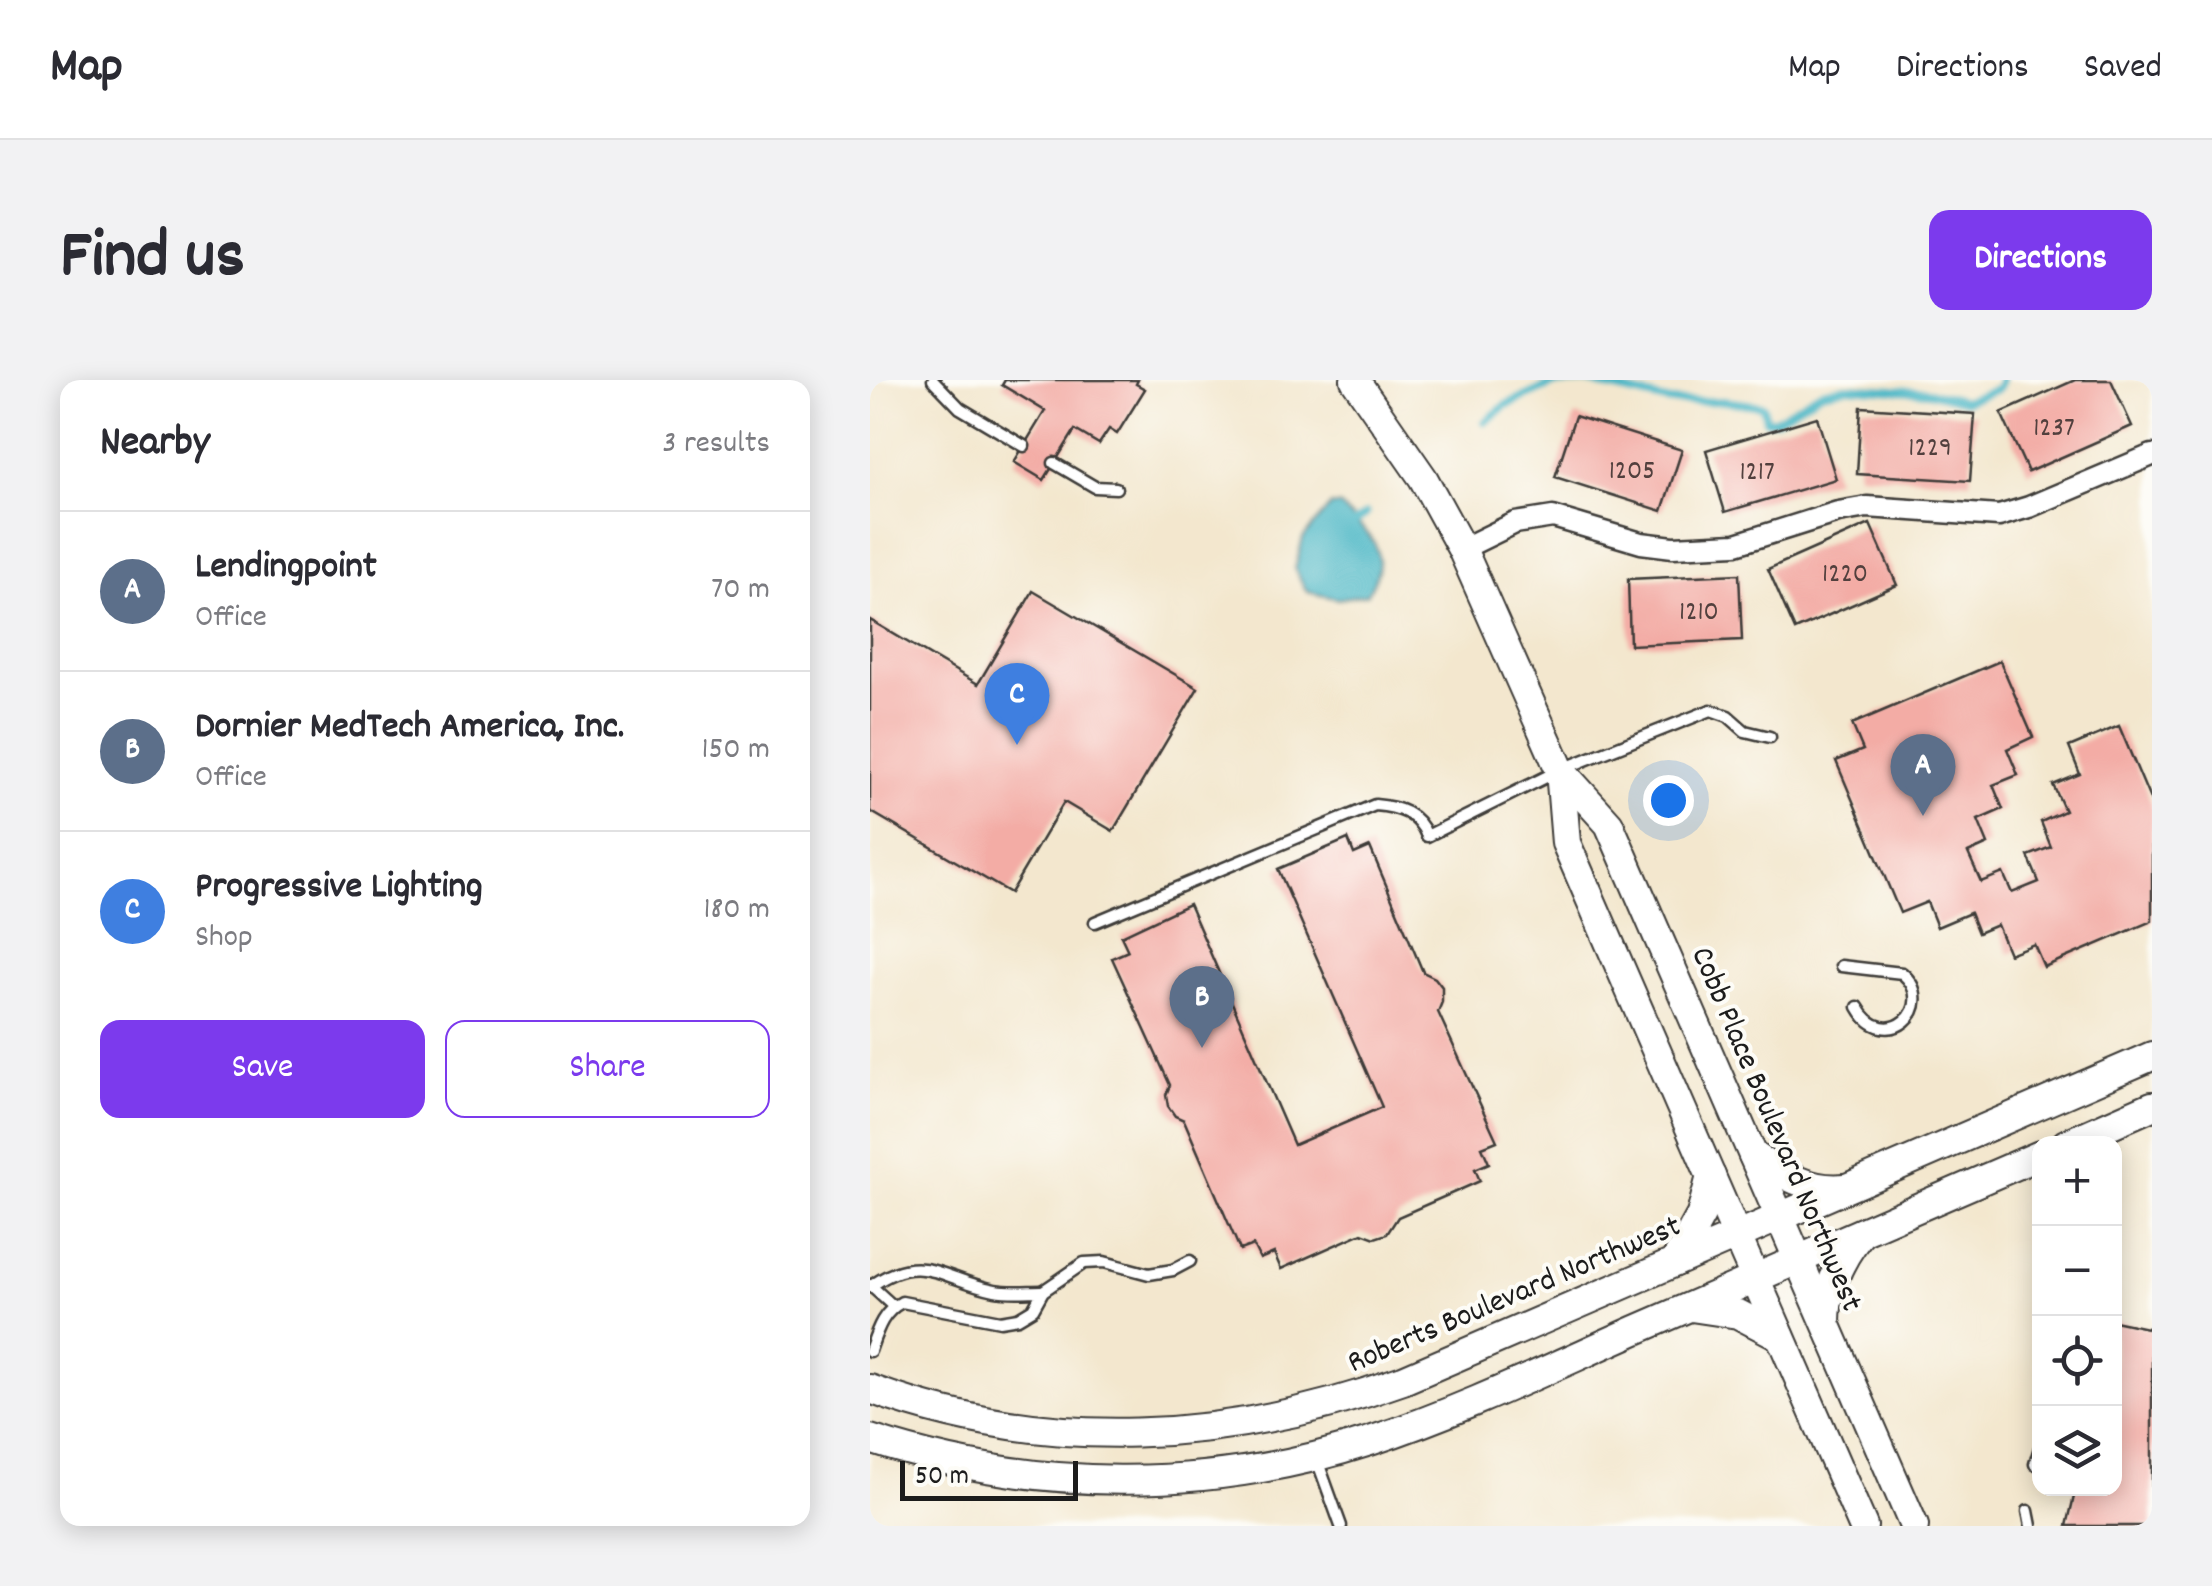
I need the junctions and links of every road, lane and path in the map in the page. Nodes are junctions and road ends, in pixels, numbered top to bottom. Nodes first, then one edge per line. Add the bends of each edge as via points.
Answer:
1 (933, 380) edge
2 (1355, 380) edge
3 (1024, 446) dead end
4 (2152, 456) edge
5 (1054, 464) dead end
6 (1116, 488) dead end
7 (1462, 549) junction
8 (1770, 737) dead end
9 (1560, 770) junction
10 (1095, 922) dead end
11 (1841, 966) dead end
12 (1858, 1008) dead end
13 (2152, 1056) edge
14 (2152, 1106) edge
15 (2084, 1136) edge
16 (1753, 1156) junction
17 (2032, 1158) edge
18 (1711, 1176) junction
19 (1846, 1188) junction
20 (1780, 1217) junction
21 (1861, 1232) junction
22 (1736, 1236) junction
23 (1798, 1260) junction
24 (1190, 1261) dead end
25 (1675, 1262) junction
26 (1755, 1279) junction
27 (871, 1286) edge
28 (1042, 1291) junction
29 (893, 1306) junction
30 (1690, 1307) junction
31 (1826, 1323) junction
32 (1780, 1336) junction
33 (870, 1351) edge
34 (870, 1389) edge
35 (870, 1438) edge
36 (1316, 1456) junction
37 (2028, 1510) dead end
38 (1341, 1526) edge
39 (1863, 1526) edge
40 (1914, 1526) edge
41 (2031, 1526) edge

1 - 3 lane via 960,408
2 - 7 street, Cobb Place Boulevard Northwest via 1423,478
4 - 7 street via 1999,516 1868,507 1707,547 1641,543 1553,516 1515,523
5 - 6 lane via 1095,488
7 - 9 street, Cobb Place Boulevard Northwest
8 - 9 lane via 1711,710
9 - 10 lane via 1427,836 1405,811 1376,805 1359,810
9 - 16 street, Cobb Place Boulevard Northwest via 1609,824
9 - 18 street, Cobb Place Boulevard Northwest via 1566,843
11 - 12 lane via 1902,974 1916,998 1913,1013 1891,1028 1876,1027
13 - 19 street, Roberts Boulevard Northwest
14 - 15 street
16 - 19 street via 1810,1185
16 - 20 street, Cobb Place Boulevard Northwest
17 - 21 street
18 - 22 street, Cobb Place Boulevard Northwest
18 - 25 street via 1697,1226
19 - 20 street, Roberts Boulevard Northwest
20 - 22 street, Roberts Boulevard Northwest
20 - 23 street, Cobb Place Boulevard Northwest
21 - 23 street
21 - 31 street via 1836,1272
22 - 25 street, Roberts Boulevard Northwest
22 - 26 street, Cobb Place Boulevard Northwest
23 - 26 street
23 - 31 street, Cobb Place Boulevard Northwest
24 - 28 lane via 1149,1274 1084,1263
25 - 34 street, Roberts Boulevard Northwest via 1404,1380 1322,1407 1228,1426 1140,1434 1042,1429 931,1409
26 - 30 street
26 - 32 street, Cobb Place Boulevard Northwest
27 - 28 lane via 900,1269 928,1268 996,1290
27 - 29 lane
28 - 29 lane via 1033,1309 1000,1321 910,1301
29 - 33 lane
30 - 32 street via 1738,1314
30 - 36 street via 1446,1412
31 - 40 street, Cobb Place Boulevard Northwest
32 - 39 street, Cobb Place Boulevard Northwest
35 - 36 street via 974,1466 1088,1479 1170,1480
36 - 38 lane
37 - 41 lane

